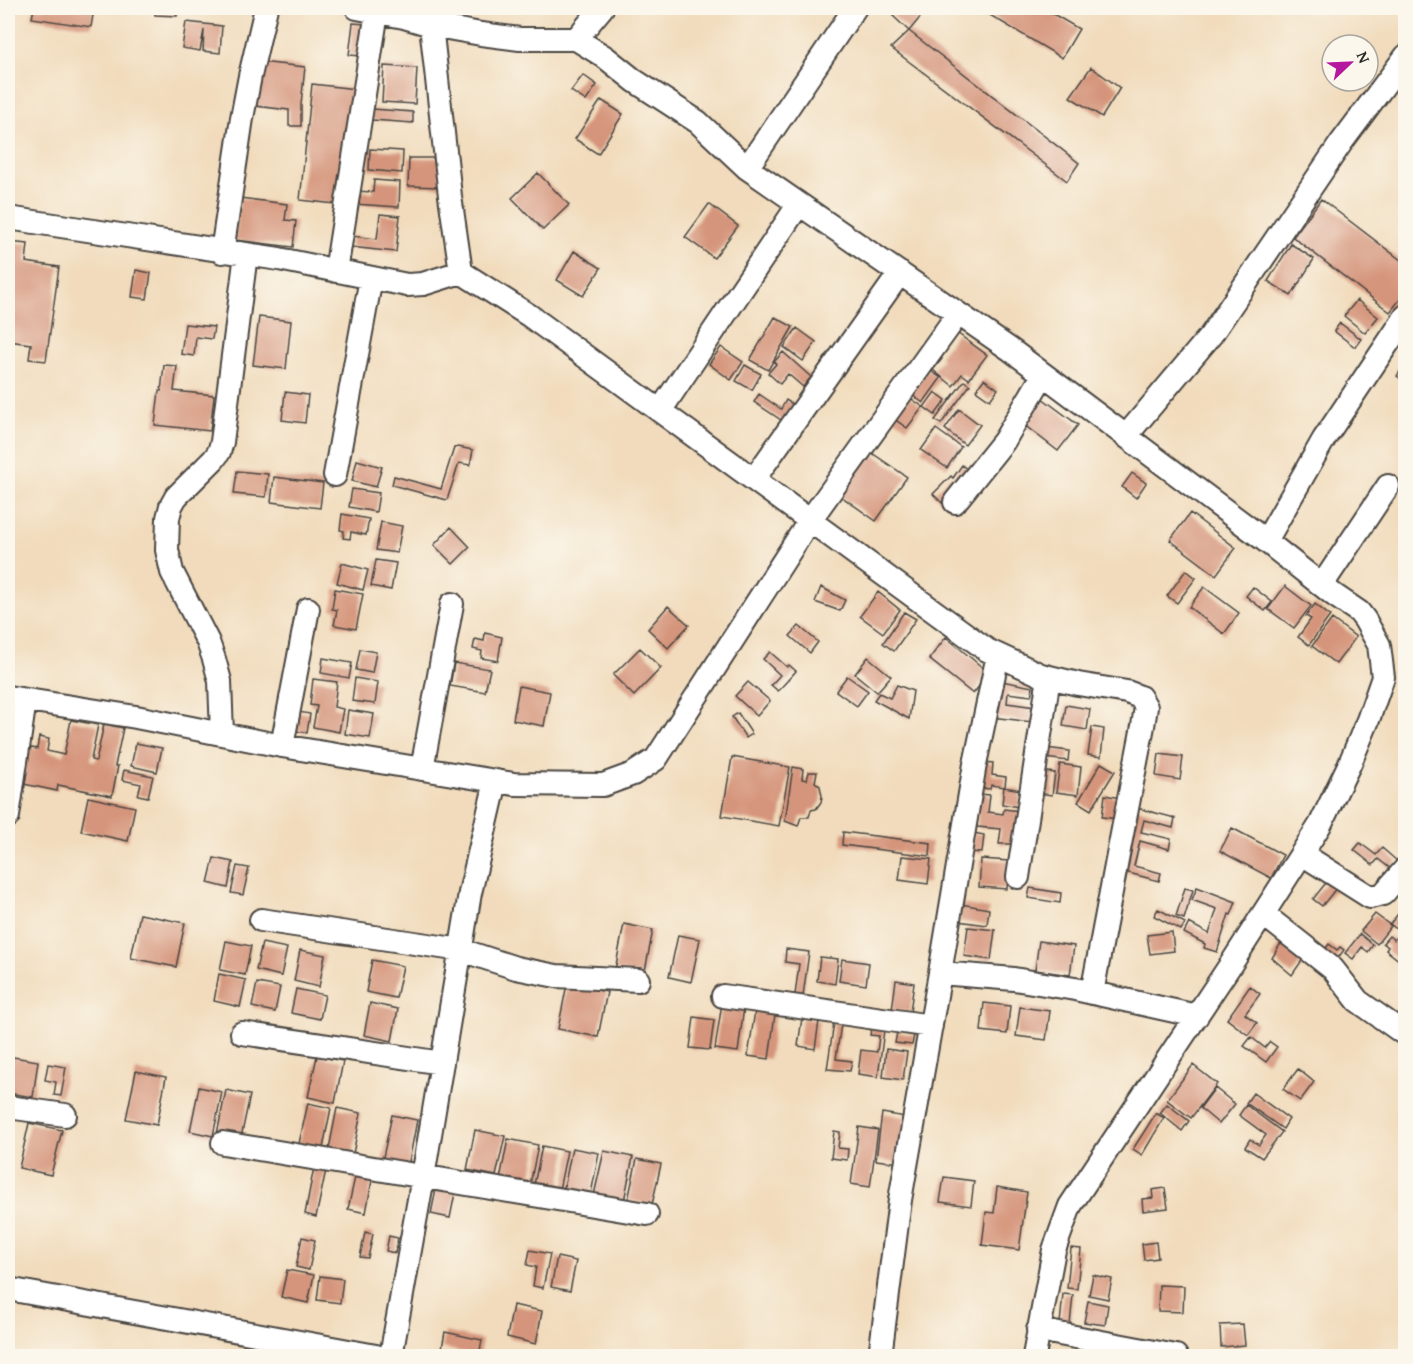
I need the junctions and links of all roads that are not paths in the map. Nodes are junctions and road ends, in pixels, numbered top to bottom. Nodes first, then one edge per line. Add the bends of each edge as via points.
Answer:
1 (266, 8) edge
2 (602, 8) edge
3 (855, 8) edge
4 (367, 10) edge
5 (431, 25) junction
6 (576, 39) junction
7 (1406, 56) edge
8 (747, 168) junction
9 (799, 204) junction
10 (8, 218) edge
11 (222, 252) junction
12 (246, 254) junction
13 (336, 271) junction
14 (461, 272) junction
15 (900, 273) junction
16 (371, 278) junction
17 (958, 314) junction
18 (1406, 316) edge
19 (1044, 375) junction
20 (660, 411) junction
21 (1126, 436) junction
22 (335, 475) dead end
23 (754, 479) junction
24 (1388, 486) dead end
25 (955, 502) dead end
26 (810, 520) junction
27 (1266, 541) junction
28 (1322, 585) junction
29 (452, 604) dead end
30 (308, 609) dead end
31 (998, 655) junction
32 (1049, 677) junction
33 (16, 699) edge
34 (222, 734) junction
35 (282, 746) junction
36 (422, 769) junction
37 (496, 781) junction
38 (8, 816) edge
39 (1302, 854) junction
40 (1406, 868) edge
41 (1018, 877) dead end
42 (1263, 914) junction
43 (261, 920) dead end
44 (461, 950) junction
45 (940, 973) junction
46 (638, 980) dead end
47 (1092, 993) junction
48 (723, 996) dead end
49 (1197, 1016) junction
50 (931, 1026) junction
51 (243, 1033) dead end
52 (1406, 1035) edge
53 (442, 1063) junction
54 (8, 1107) edge
55 (65, 1115) dead end
56 (223, 1143) dead end
57 (423, 1177) junction
58 (647, 1214) dead end
59 (8, 1290) edge
60 (1038, 1330) junction
61 (309, 1351) edge
62 (376, 1356) edge
63 (392, 1356) edge
64 (880, 1356) edge
65 (1034, 1356) edge
66 (1176, 1356) edge

1 - 11 street via 242,118
2 - 6 street
3 - 8 street
4 - 5 street
4 - 13 street
5 - 6 street via 520,39
5 - 14 street
6 - 8 street via 698,122
7 - 21 street via 1341,143 1211,335
8 - 9 street
9 - 15 street
9 - 20 street
10 - 11 street
11 - 12 street
12 - 13 street
12 - 34 street via 222,442 214,459 176,497 168,518 167,550 172,573 208,642 220,681
13 - 16 street
14 - 16 street via 423,284
14 - 20 street via 530,316
15 - 17 street
15 - 23 street
16 - 22 street
17 - 19 street
17 - 26 street
18 - 27 street via 1324,438
19 - 21 street
19 - 25 street via 1004,441
20 - 23 street
21 - 27 street
23 - 26 street
24 - 28 street
26 - 31 street
26 - 37 street via 656,759 633,774 603,785
27 - 28 street
28 - 39 street via 1365,620 1379,645 1383,677 1350,763
29 - 36 street
30 - 35 street
31 - 32 street
31 - 45 street via 975,764
32 - 41 street
32 - 47 street via 1127,692 1140,697 1146,707
33 - 34 street
33 - 38 street
34 - 35 street
35 - 36 street
36 - 37 street
37 - 44 street
39 - 40 street via 1370,897 1383,894
39 - 42 street
42 - 49 street
42 - 52 street via 1333,969 1358,1001
43 - 44 street
44 - 46 street via 556,976
44 - 53 street
45 - 47 street via 1014,979
45 - 50 street
47 - 49 street
48 - 50 street
49 - 60 street via 1071,1206 1054,1250
50 - 64 street via 900,1200
51 - 53 street
53 - 57 street
54 - 55 street
56 - 57 street
57 - 58 street
57 - 63 street
59 - 61 street
60 - 65 street
60 - 66 street
61 - 62 street

